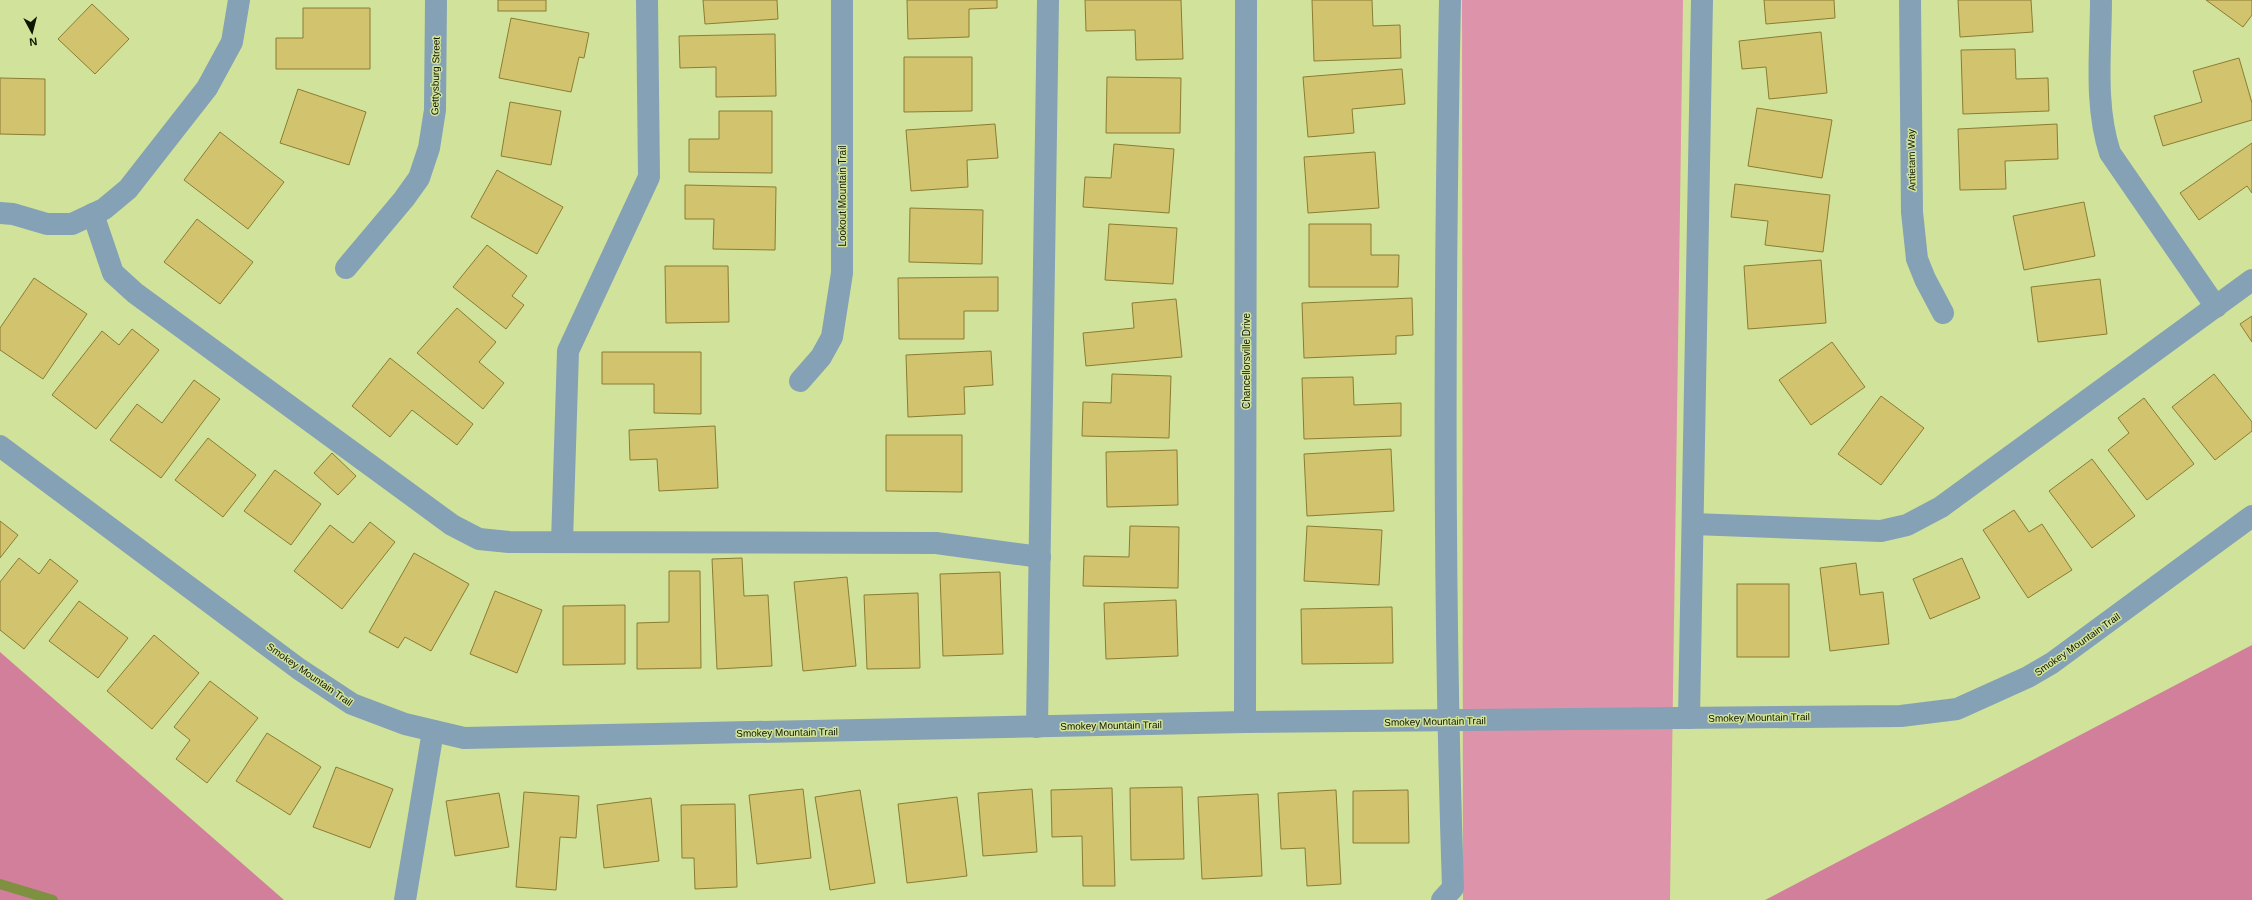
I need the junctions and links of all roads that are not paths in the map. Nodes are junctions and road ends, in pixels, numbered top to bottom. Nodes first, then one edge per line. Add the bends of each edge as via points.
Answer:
1 (239, 0) edge
2 (436, 0) edge
3 (647, 0) edge
4 (842, 0) edge
5 (1048, 0) edge
6 (1246, 0) edge
7 (1450, 0) edge
8 (1702, 0) edge
9 (1910, 0) edge
10 (2101, 0) edge
11 (0, 213) edge
12 (92, 214) junction
13 (346, 268) dead end
14 (2252, 280) edge
15 (2216, 307) junction
16 (1943, 313) dead end
17 (800, 381) dead end
18 (0, 446) edge
19 (2252, 516) edge
20 (1692, 524) junction
21 (562, 542) junction
22 (1040, 557) junction
23 (1689, 718) junction
24 (1447, 721) junction
25 (1245, 722) junction
26 (1037, 727) junction
27 (433, 731) junction
28 (404, 900) edge
29 (1442, 900) edge

1 - 12 street via 232,42 207,88 128,189 104,209
2 - 13 street, Gettysburg Street via 435,110 429,148 415,183
3 - 21 street via 649,177 568,351
4 - 17 street, Lookout Mountain Trail via 842,273 832,337 821,357
5 - 22 street
6 - 25 street, Chancellorsville Drive
7 - 24 street via 1447,169
8 - 20 street
9 - 16 street, Antietam Way via 1912,212 1918,259 1924,279
10 - 15 street via 2100,105 2110,152
11 - 12 street via 48,224 72,224
12 - 21 street via 113,273 135,293 452,525 480,539
14 - 15 street
15 - 20 street via 1941,507 1907,525 1881,531
18 - 27 street, Smokey Mountain Trail via 299,669 352,704 405,724
19 - 23 street, Smokey Mountain Trail via 2052,664 2028,678 1957,709 1901,716
20 - 23 street
21 - 22 street via 936,543
22 - 26 street
23 - 24 street, Smokey Mountain Trail
24 - 25 street, Smokey Mountain Trail
24 - 29 street via 1453,888
25 - 26 street, Smokey Mountain Trail
26 - 27 street, Smokey Mountain Trail via 464,738
27 - 28 street

